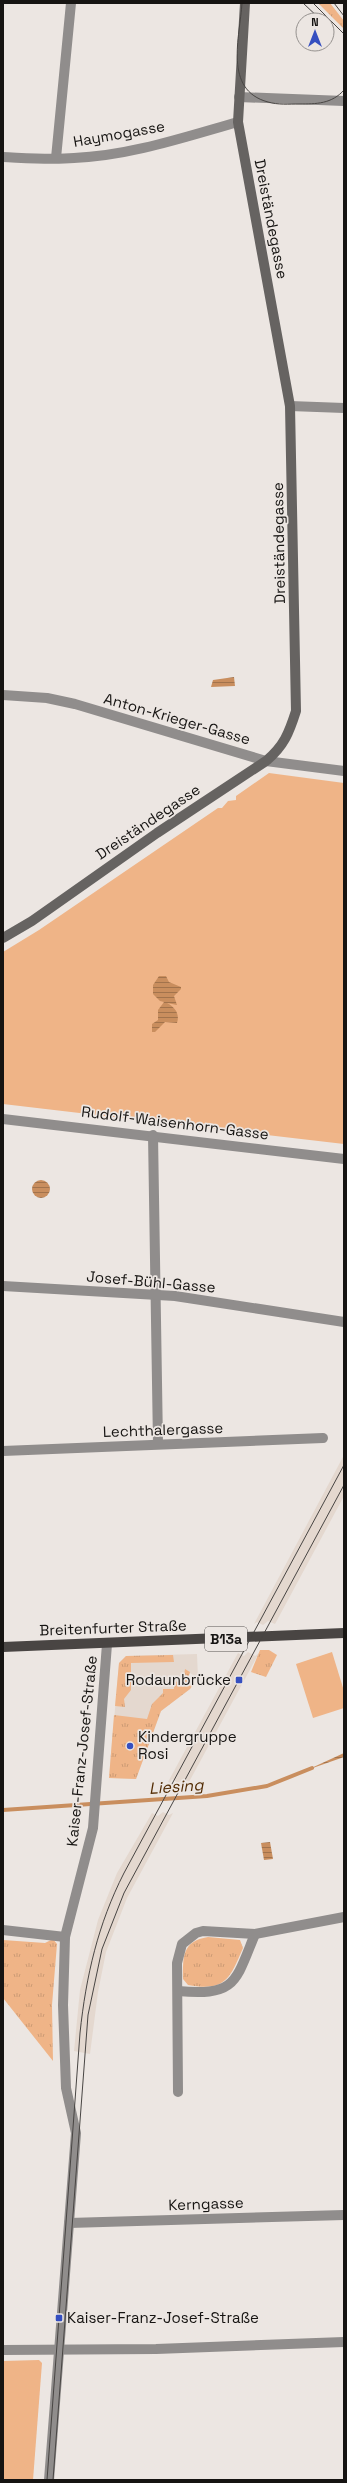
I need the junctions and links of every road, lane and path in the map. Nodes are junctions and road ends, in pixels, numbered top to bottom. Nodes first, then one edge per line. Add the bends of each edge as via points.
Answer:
1 (71, 3) edge
2 (245, 3) edge
3 (239, 97) junction
4 (344, 102) edge
5 (238, 122) junction
6 (3, 157) edge
7 (56, 158) junction
8 (290, 406) junction
9 (344, 408) edge
10 (3, 695) edge
11 (266, 761) junction
12 (344, 771) edge
13 (3, 938) edge
14 (3, 1119) edge
15 (153, 1135) junction
16 (344, 1159) edge
17 (3, 1286) edge
18 (155, 1295) junction
19 (344, 1322) edge
20 (323, 1438) dead end
21 (158, 1444) junction
22 (3, 1451) edge
23 (344, 1633) edge
24 (107, 1644) junction
25 (3, 1647) edge
26 (344, 1917) edge
27 (3, 1930) edge
28 (255, 1934) junction
29 (65, 1937) junction
30 (178, 1991) junction
31 (178, 2092) dead end
32 (344, 2215) edge
33 (69, 2223) junction
34 (344, 2342) edge
35 (59, 2349) junction
36 (3, 2350) edge
37 (49, 2480) edge

1 - 7 street
2 - 3 street, Dreiständegasse
3 - 4 street
3 - 5 street, Dreiständegasse
5 - 7 street, Haymogasse via 101,156
5 - 8 street, Dreiständegasse
6 - 7 street, Haymogasse
8 - 9 street
8 - 11 street, Dreiständegasse via 296,712 289,733 279,750
10 - 11 street, Anton-Krieger-Gasse via 47,698 75,704
11 - 12 street, Anton-Krieger-Gasse
11 - 13 street, Dreiständegasse via 32,921
14 - 15 street, Rudolf-Waisenhorn-Gasse
15 - 16 street, Rudolf-Waisenhorn-Gasse
15 - 18 street
17 - 18 street, Josef-Bühl-Gasse
18 - 19 street, Josef-Bühl-Gasse
18 - 21 street
20 - 21 street, Lechthalergasse
21 - 22 street, Lechthalergasse
23 - 24 main road, Breitenfurter Straße / B13a
24 - 25 main road, Breitenfurter Straße / B13a
24 - 29 street, Kaiser-Franz-Josef-Straße via 93,1828
26 - 28 street
27 - 29 street
28 - 30 street via 238,1975 229,1986 205,1993
28 - 30 street via 203,1931 187,1938 179,1953
29 - 33 street, Kaiser-Franz-Josef-Straße via 63,2005 66,2088 76,2133
30 - 31 street
32 - 33 street, Kerngasse
33 - 35 street, Kaiser-Franz-Josef-Straße
34 - 35 street
35 - 36 street
35 - 37 street, Kaiser-Franz-Josef-Straße

